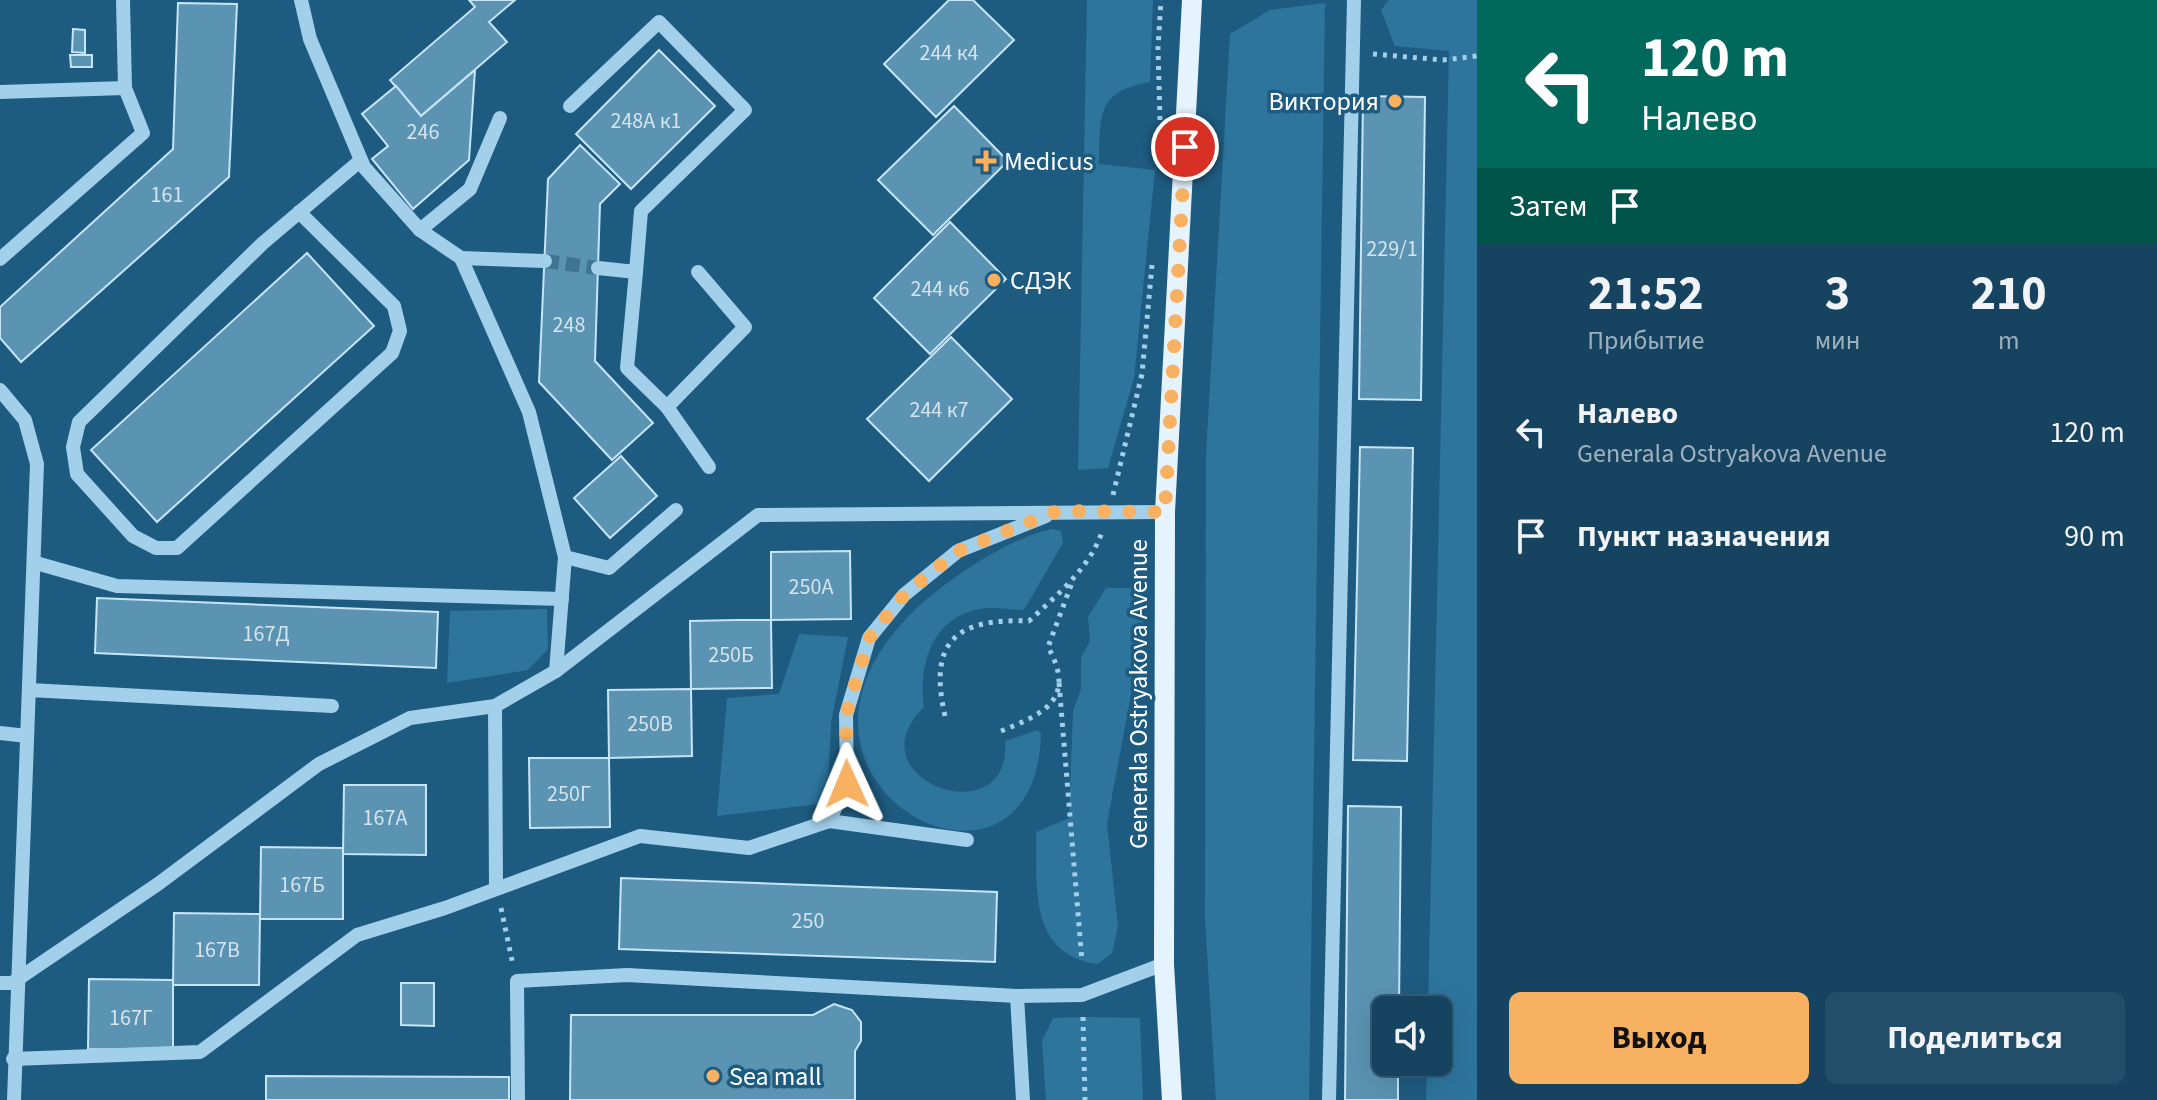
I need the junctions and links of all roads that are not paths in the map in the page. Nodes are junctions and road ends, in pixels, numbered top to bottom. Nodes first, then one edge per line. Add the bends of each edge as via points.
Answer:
1 (123, 0) edge
2 (301, 0) edge
3 (1192, 0) edge
4 (1354, 0) edge
5 (125, 88) junction
6 (0, 92) edge
7 (570, 106) dead end
8 (500, 118) dead end
9 (361, 160) junction
10 (299, 212) junction
11 (420, 230) junction
12 (461, 258) junction
13 (0, 259) edge
14 (545, 261) tunnel mouth
15 (598, 268) tunnel mouth
16 (636, 272) junction
17 (698, 272) dead end
18 (0, 390) edge
19 (667, 407) junction
20 (709, 467) dead end
21 (676, 510) dead end
22 (1057, 511) junction
23 (1165, 512) junction
24 (565, 557) junction
25 (36, 563) junction
26 (562, 599) junction
27 (556, 671) junction
28 (29, 690) junction
29 (332, 706) dead end
30 (495, 706) junction
31 (0, 733) edge
32 (27, 736) junction
33 (829, 821) junction
34 (967, 840) dead end
35 (496, 887) junction
36 (1164, 964) junction
37 (18, 979) junction
38 (0, 983) edge
39 (1017, 996) junction
40 (13, 1059) junction
41 (14, 1100) edge
42 (518, 1100) edge
43 (1023, 1100) edge
44 (1172, 1100) edge
45 (1329, 1100) edge

1 - 5 lane
2 - 9 lane via 310,39
3 - 23 main road, Generala Ostryakova Avenue
4 - 45 lane
5 - 6 lane
5 - 13 lane via 143,133
7 - 16 lane via 659,22 745,110 641,211
8 - 11 lane via 470,189
9 - 10 lane
9 - 11 lane
10 - 10 lane via 79,422 73,447 77,474 133,536 156,548 177,548 392,353 400,331 394,306
11 - 12 lane
12 - 14 lane
12 - 24 lane via 529,412
15 - 16 lane
16 - 19 lane via 627,368
17 - 19 lane via 745,327
18 - 25 lane via 25,420 37,464
19 - 20 lane
21 - 24 lane via 609,568
22 - 23 lane
22 - 27 lane via 758,515
22 - 33 lane via 958,551 904,595 869,638 846,715 847,784
23 - 36 main road, Generala Ostryakova Avenue
24 - 26 lane
25 - 26 lane via 117,586
25 - 28 lane
26 - 27 lane
27 - 30 lane
28 - 29 lane
28 - 32 lane
30 - 35 lane
30 - 37 lane via 410,718 319,764 158,884
31 - 32 lane
32 - 37 lane
33 - 34 lane
33 - 35 lane via 749,848 640,836
35 - 40 lane via 357,935 200,1052
36 - 39 lane via 1082,995
36 - 44 main road, Generala Ostryakova Avenue
37 - 38 lane
37 - 40 lane
39 - 42 lane via 627,975 517,981
39 - 43 lane
40 - 41 lane

